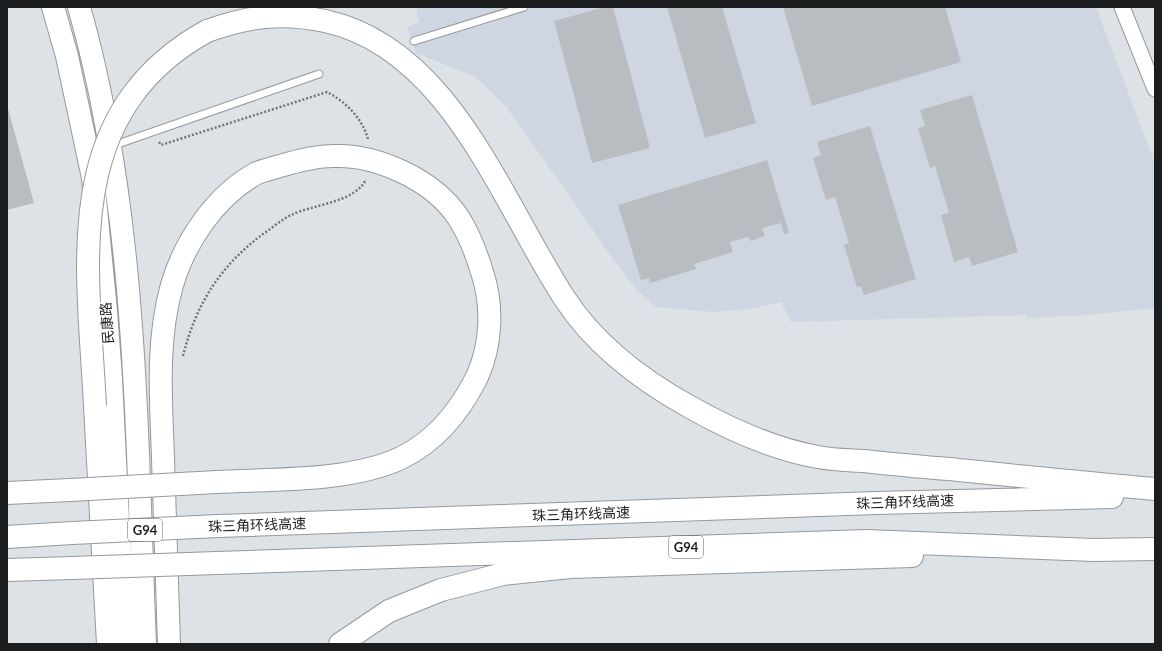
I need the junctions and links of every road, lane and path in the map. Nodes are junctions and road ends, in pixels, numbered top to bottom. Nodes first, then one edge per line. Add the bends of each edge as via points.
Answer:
1 (53, 7) edge
2 (79, 7) edge
3 (524, 7) edge
4 (1122, 7) edge
5 (414, 42) dead end
6 (319, 74) dead end
7 (1155, 89) edge
8 (158, 142) dead end
9 (369, 145) dead end
10 (112, 146) junction
11 (368, 175) dead end
12 (181, 363) dead end
13 (1155, 489) edge
14 (7, 494) edge
15 (1155, 496) edge
16 (7, 536) edge
17 (1155, 549) edge
18 (1094, 550) junction
19 (7, 570) edge
20 (108, 644) edge
21 (124, 644) edge
22 (145, 644) edge
23 (169, 644) edge
24 (340, 644) edge

1 - 21 main road, 民康路 via 67,56 93,178 109,348
2 - 10 main road, 民康路
3 - 5 lane
4 - 7 street
6 - 10 lane
8 - 9 path via 161,145 327,92 339,98 351,109 366,132
10 - 22 main road, 民康路 via 128,281
11 - 12 path via 354,193 291,215 234,259 219,275 207,295 186,343
13 - 20 main road, bridge via 818,457 753,438 689,407 612,353 594,335 566,300 457,119 430,86 398,56 358,31 336,23 285,15 259,16 207,31 165,58 148,75 115,124 101,156 92,193 88,232 88,279
14 - 23 main road, bridge via 70,490 217,482 333,476 370,469 401,458 431,439 469,394 484,362 490,328 486,284 473,243 456,214 430,188 400,170 367,159 334,156 293,162 258,173 229,193 206,218 185,250 172,284 164,321 160,389
15 - 16 main road, 珠三角环线高速 / G94, bridge via 876,503
17 - 18 main road, G94
18 - 19 main road, G94, bridge via 866,541
18 - 24 main road via 570,567 504,574 441,590 389,611

